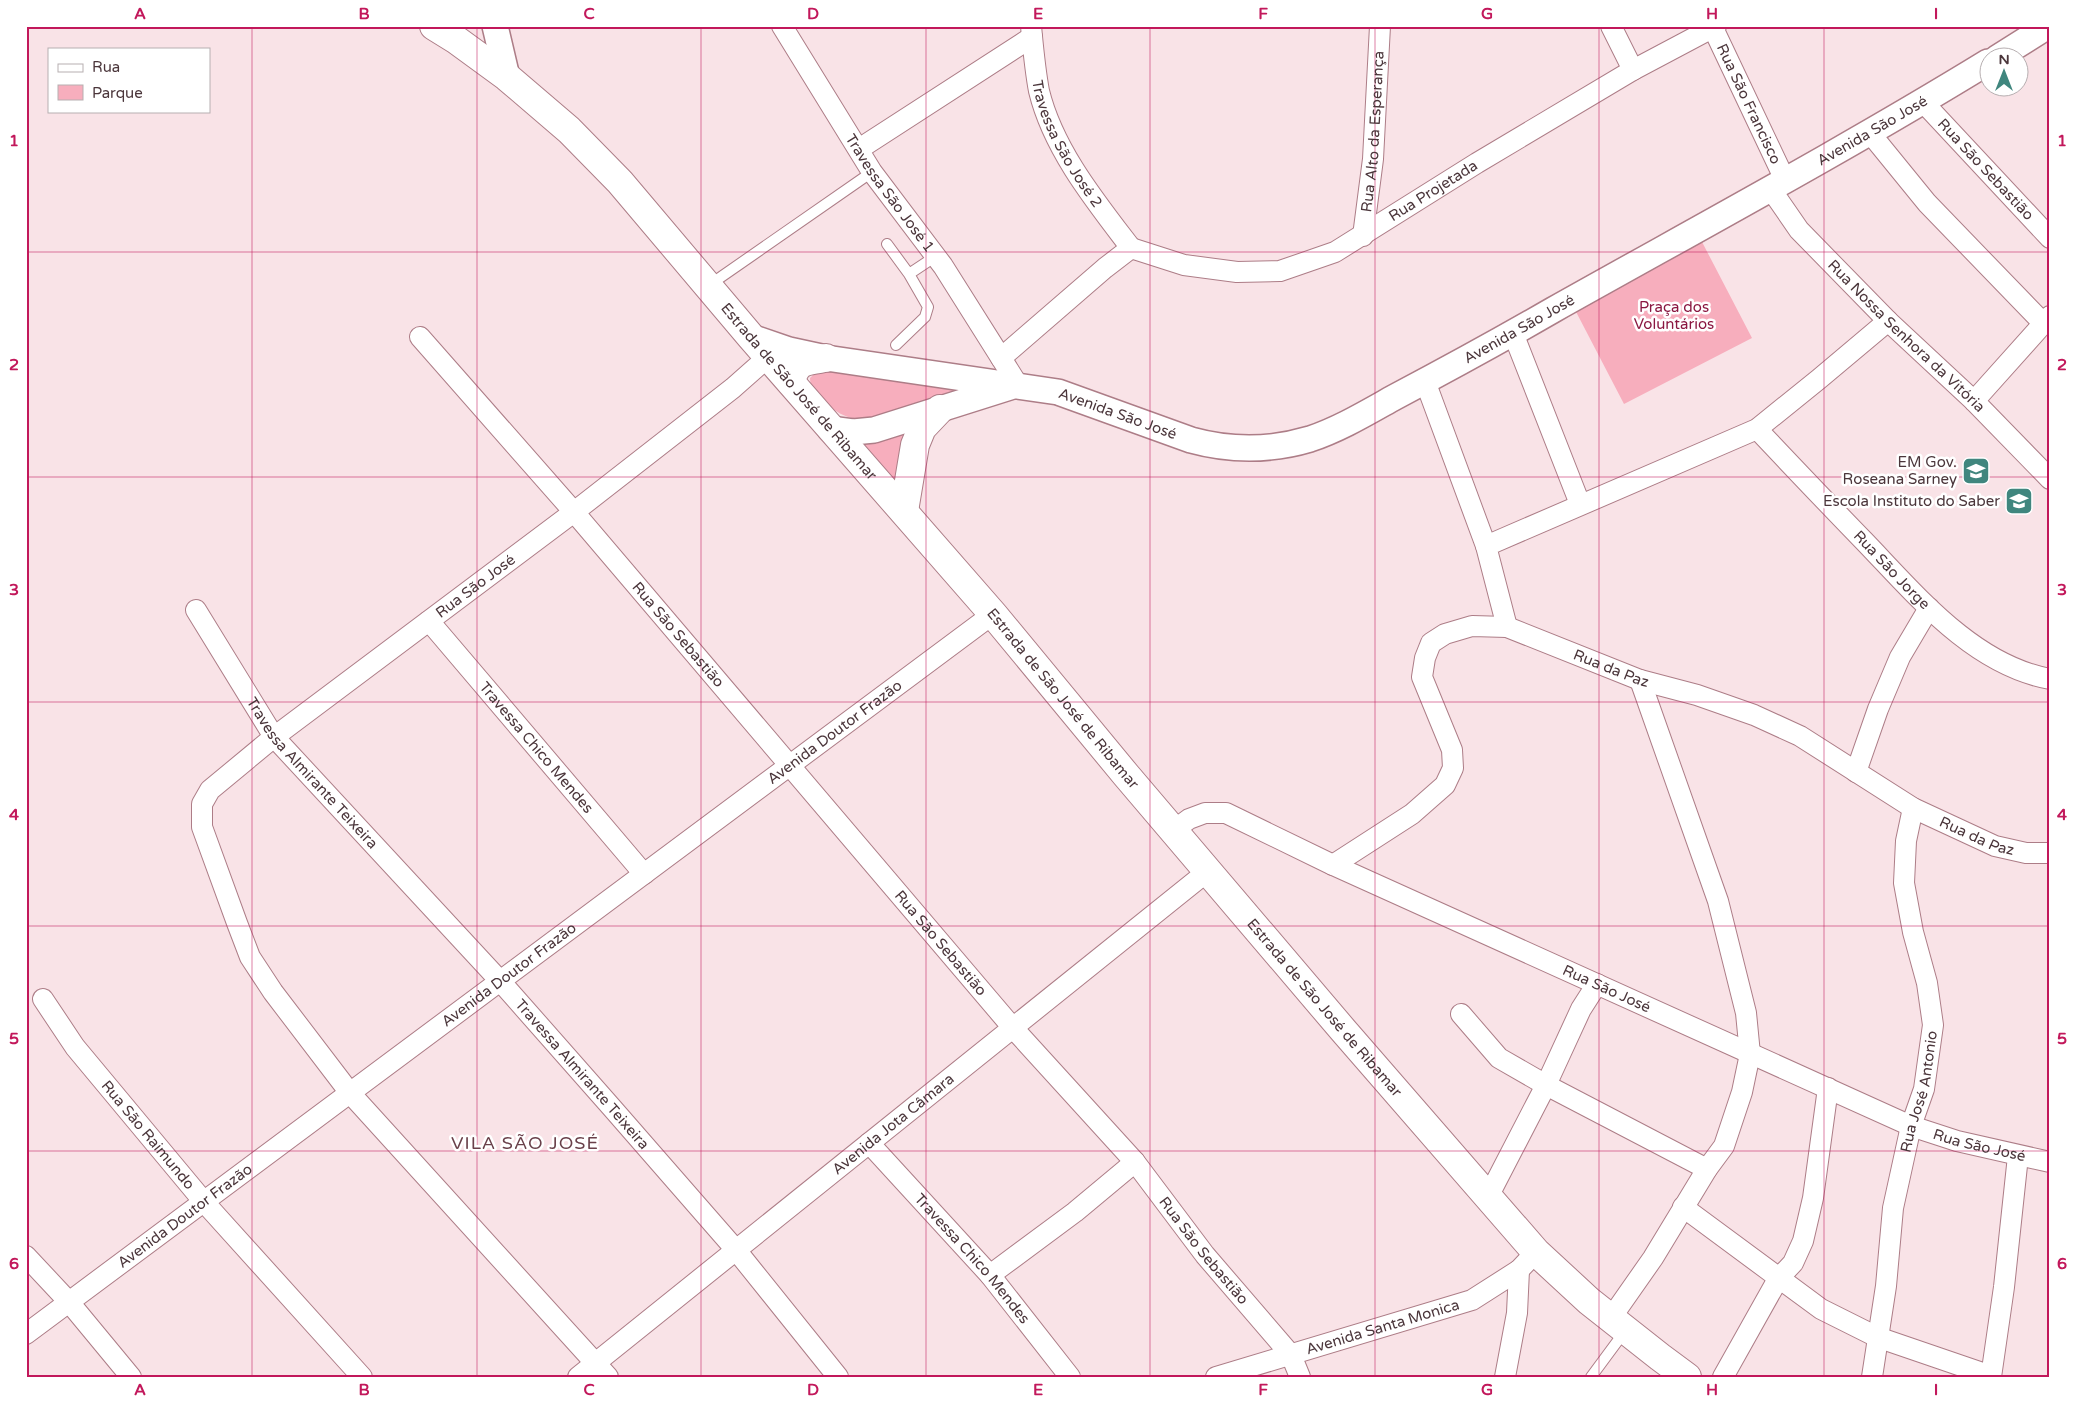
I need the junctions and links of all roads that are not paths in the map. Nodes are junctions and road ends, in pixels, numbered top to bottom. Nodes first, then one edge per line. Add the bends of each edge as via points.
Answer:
1 (434, 26) edge
2 (495, 26) edge
3 (782, 26) edge
4 (1380, 26) edge
5 (1612, 26) edge
6 (2048, 26) edge
7 (1714, 27) edge
8 (1031, 32) edge
9 (2013, 48) edge
10 (1978, 68) edge
11 (1633, 70) junction
12 (507, 76) junction
13 (1923, 102) junction
14 (1870, 133) junction
15 (859, 149) junction
16 (872, 172) junction
17 (1777, 184) junction
18 (1362, 236) junction
19 (2050, 238) edge
20 (887, 244) dead end
21 (1131, 248) junction
22 (936, 256) junction
23 (909, 274) junction
24 (708, 286) junction
25 (2046, 320) edge
26 (1888, 321) junction
27 (1514, 332) junction
28 (420, 337) dead end
29 (896, 345) dead end
30 (760, 347) junction
31 (826, 358) junction
32 (1001, 358) junction
33 (1425, 381) junction
34 (791, 382) junction
35 (1018, 385) junction
36 (1974, 401) junction
37 (940, 409) junction
38 (830, 429) junction
39 (1756, 429) junction
40 (2050, 479) edge
41 (1580, 504) junction
42 (904, 511) junction
43 (574, 512) junction
44 (1486, 546) junction
45 (1929, 608) junction
46 (196, 610) dead end
47 (993, 614) junction
48 (429, 621) junction
49 (1507, 627) junction
50 (2050, 679) edge
51 (1640, 680) junction
52 (274, 737) junction
53 (790, 766) junction
54 (1856, 772) junction
55 (1913, 808) junction
56 (1174, 830) junction
57 (2050, 853) edge
58 (1333, 865) junction
59 (1208, 871) junction
60 (644, 874) junction
61 (501, 982) junction
62 (1597, 984) junction
63 (43, 999) dead end
64 (1461, 1014) dead end
65 (1013, 1028) junction
66 (1750, 1054) junction
67 (1546, 1085) junction
68 (1828, 1088) junction
69 (350, 1093) junction
70 (1911, 1126) junction
71 (870, 1143) junction
72 (2018, 1156) junction
73 (1135, 1162) junction
74 (2050, 1162) edge
75 (1707, 1169) junction
76 (1488, 1197) junction
77 (204, 1202) junction
78 (1683, 1207) junction
79 (736, 1250) junction
80 (26, 1256) edge
81 (1528, 1261) junction
82 (990, 1275) junction
83 (1778, 1279) junction
84 (69, 1302) junction
85 (1619, 1324) junction
86 (26, 1334) edge
87 (1877, 1337) junction
88 (1291, 1354) junction
89 (602, 1370) edge
90 (131, 1377) edge
91 (362, 1377) edge
92 (578, 1377) edge
93 (838, 1377) edge
94 (1070, 1377) edge
95 (1216, 1377) edge
96 (1300, 1377) edge
97 (1505, 1377) edge
98 (1591, 1377) edge
99 (1687, 1377) edge
100 (1723, 1377) edge
101 (1872, 1377) edge
102 (1991, 1377) edge

1 - 12 main road, Estrada de São José de Ribamar
2 - 12 street
3 - 15 street, Travessa São José 1
4 - 18 street, Rua Alto da Esperança via 1373,159
5 - 11 street
6 - 9 street
7 - 11 street, Rua Projetada
7 - 17 street, Rua São Francisco
8 - 15 street
8 - 21 street, Travessa São José 2 via 1039,90 1047,115 1072,164
10 - 13 street, Avenida São José
11 - 18 street, Rua Projetada
12 - 24 main road, Estrada de São José de Ribamar via 569,130 620,182
13 - 14 street, Avenida São José
13 - 19 street, Rua São Sebastião
14 - 17 street, Avenida São José
14 - 25 street via 1926,203
15 - 16 street, Travessa São José 1
16 - 22 street, Travessa São José 1
16 - 24 lane
17 - 26 street, Rua Nossa Senhora da Vitória via 1799,230
17 - 27 street, Avenida São José
18 - 21 street, Rua Projetada via 1334,252 1280,271 1237,272 1184,265
20 - 23 lane
21 - 32 street
22 - 23 lane
22 - 32 street, Travessa São José 1
23 - 29 lane via 928,312
24 - 30 main road, Estrada de São José de Ribamar
25 - 36 street
26 - 36 street, Rua Nossa Senhora da Vitória
26 - 39 street
27 - 33 street, Avenida São José
27 - 41 street
28 - 43 street, Rua São Sebastião
30 - 31 street, Avenida São José
30 - 34 main road, Estrada de São José de Ribamar
30 - 43 street, Rua São José via 733,388
31 - 34 main road via 802,363 796,368
31 - 35 street, Avenida São José
32 - 35 street, Travessa São José 1
33 - 35 street, Avenida São José via 1311,438 1255,449 1198,442 1074,397
33 - 44 street
34 - 38 main road, Estrada de São José de Ribamar
35 - 37 street, Avenida São José
36 - 40 street, Rua Nossa Senhora da Vitória
37 - 38 street, Avenida São José via 864,432
37 - 42 main road via 922,428 915,445
38 - 42 main road, Estrada de São José de Ribamar
39 - 41 street
39 - 45 street, Rua São Jorge
41 - 44 street
42 - 47 main road, Estrada de São José de Ribamar
43 - 48 street, Rua São José
43 - 53 street, Rua São Sebastião
44 - 49 street
45 - 50 street, Rua São Jorge via 1964,639 2016,670
45 - 54 street via 1900,656
46 - 52 street, Travessa Almirante Teixeira
47 - 53 street, Avenida Doutor Frazão
47 - 56 main road, Estrada de São José de Ribamar
48 - 52 street, Rua São José
48 - 60 street, Travessa Chico Mendes
49 - 51 street, Rua da Paz
49 - 58 street, Rua da Paz via 1472,626 1445,634 1431,643 1424,658 1422,677 1452,750 1452,768 1445,784 1412,814
51 - 54 street, Rua da Paz via 1754,714 1800,736
51 - 66 street via 1718,900 1746,1013
52 - 61 street, Travessa Almirante Teixeira
52 - 69 street, Rua São José via 210,790 202,804 202,827 250,957
53 - 60 street, Avenida Doutor Frazão
53 - 65 street, Rua São Sebastião
54 - 55 street, Rua da Paz
55 - 57 street, Rua da Paz via 1995,846 2026,854
55 - 70 street, Rua José Antonio via 1906,841 1904,883 1927,983 1933,1025 1924,1088
56 - 58 street, Rua São José via 1205,813 1226,813
56 - 59 main road, Estrada de São José de Ribamar
58 - 62 street, Rua São José
59 - 65 street, Avenida Jota Câmara
59 - 76 main road, Estrada de São José de Ribamar
60 - 61 street, Avenida Doutor Frazão
61 - 69 street, Avenida Doutor Frazão
61 - 79 street, Travessa Almirante Teixeira
62 - 66 street, Rua São José
62 - 67 street via 1581,1009
63 - 77 street, Rua São Raimundo via 75,1047
64 - 67 street via 1499,1058
65 - 71 street, Avenida Jota Câmara
65 - 73 street, Rua São Sebastião
66 - 68 street, Rua São José
66 - 75 street via 1742,1092 1724,1146
67 - 75 street
67 - 76 street
68 - 70 street, Rua São José
68 - 83 street via 1813,1198 1803,1241 1793,1263
69 - 77 street, Avenida Doutor Frazão
69 - 89 street
70 - 72 street, Rua São José
70 - 87 street, Rua José Antonio via 1893,1208 1886,1286
71 - 79 street, Avenida Jota Câmara
71 - 82 street, Travessa Chico Mendes
72 - 74 street, Rua São José
72 - 102 street
73 - 82 street via 1075,1212
73 - 88 street, Rua São Sebastião via 1206,1255
75 - 78 street
76 - 81 main road, Estrada de São José de Ribamar
77 - 84 street, Avenida Doutor Frazão
77 - 91 street, Rua São Raimundo
78 - 83 street
78 - 85 street
79 - 89 street, Avenida Jota Câmara
79 - 93 street, Travessa Almirante Teixeira
80 - 84 street
81 - 85 main road, Estrada de São José de Ribamar
81 - 88 street, Avenida Santa Monica via 1472,1300
81 - 97 street
82 - 94 street, Travessa Chico Mendes
83 - 87 street via 1821,1310
83 - 100 street
84 - 86 street, Avenida Doutor Frazão
84 - 90 street
85 - 98 lane
85 - 99 main road, Estrada de São José de Ribamar
87 - 101 street, Rua José Antonio
87 - 102 street
88 - 95 street, Avenida Santa Monica
88 - 96 street, Rua São Sebastião
89 - 92 street, Avenida Jota Câmara

